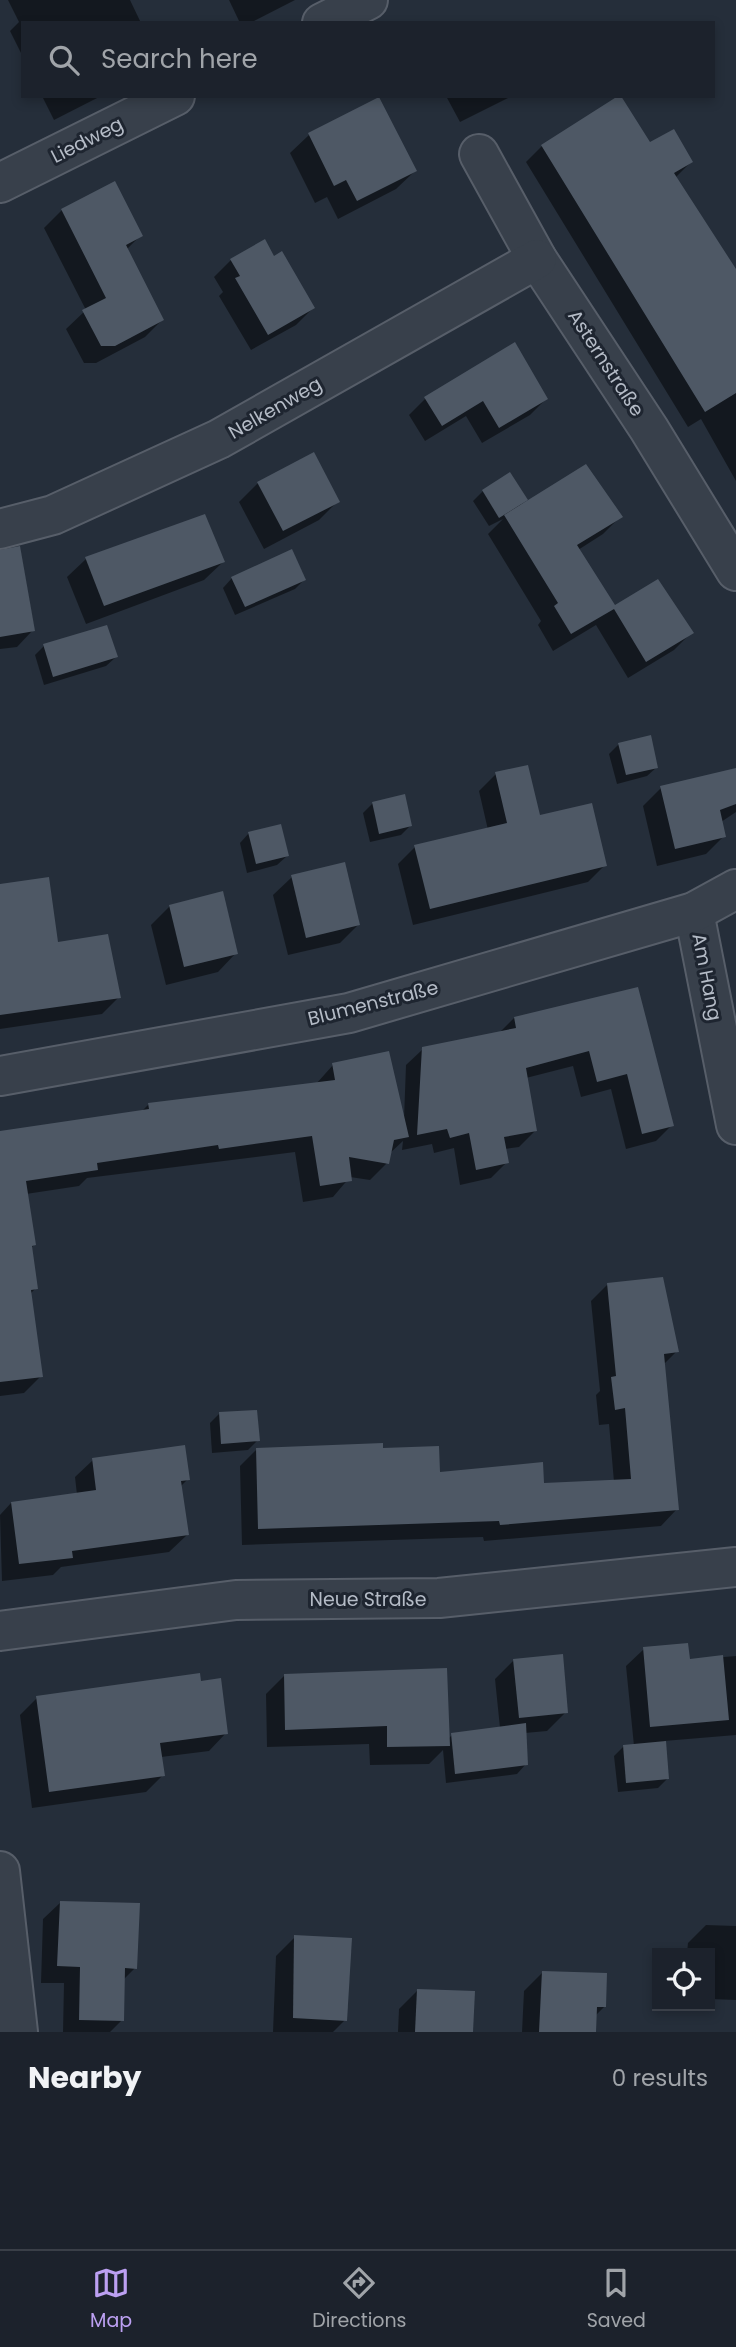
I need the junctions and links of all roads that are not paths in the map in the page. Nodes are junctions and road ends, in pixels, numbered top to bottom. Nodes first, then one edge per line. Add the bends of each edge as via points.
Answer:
1 (368, 0) edge
2 (326, 21) edge
3 (171, 98) edge
4 (480, 154) dead end
5 (0, 183) edge
6 (537, 259) junction
7 (0, 529) edge
8 (736, 571) edge
9 (736, 889) edge
10 (694, 912) junction
11 (0, 1076) edge
12 (736, 1125) edge
13 (736, 1567) edge
14 (0, 1630) edge
15 (0, 1871) edge
16 (18, 2032) edge

1 - 2 street
3 - 5 street, Liedweg
4 - 6 street, Asternstraße
6 - 7 street, Nelkenweg via 219,439 53,515
6 - 8 street, Asternstraße
9 - 10 street, Blumenstraße
10 - 11 street, Blumenstraße via 349,1013
10 - 12 street, Am Hang
13 - 14 street, Neue Straße via 439,1598 236,1600
15 - 16 street

